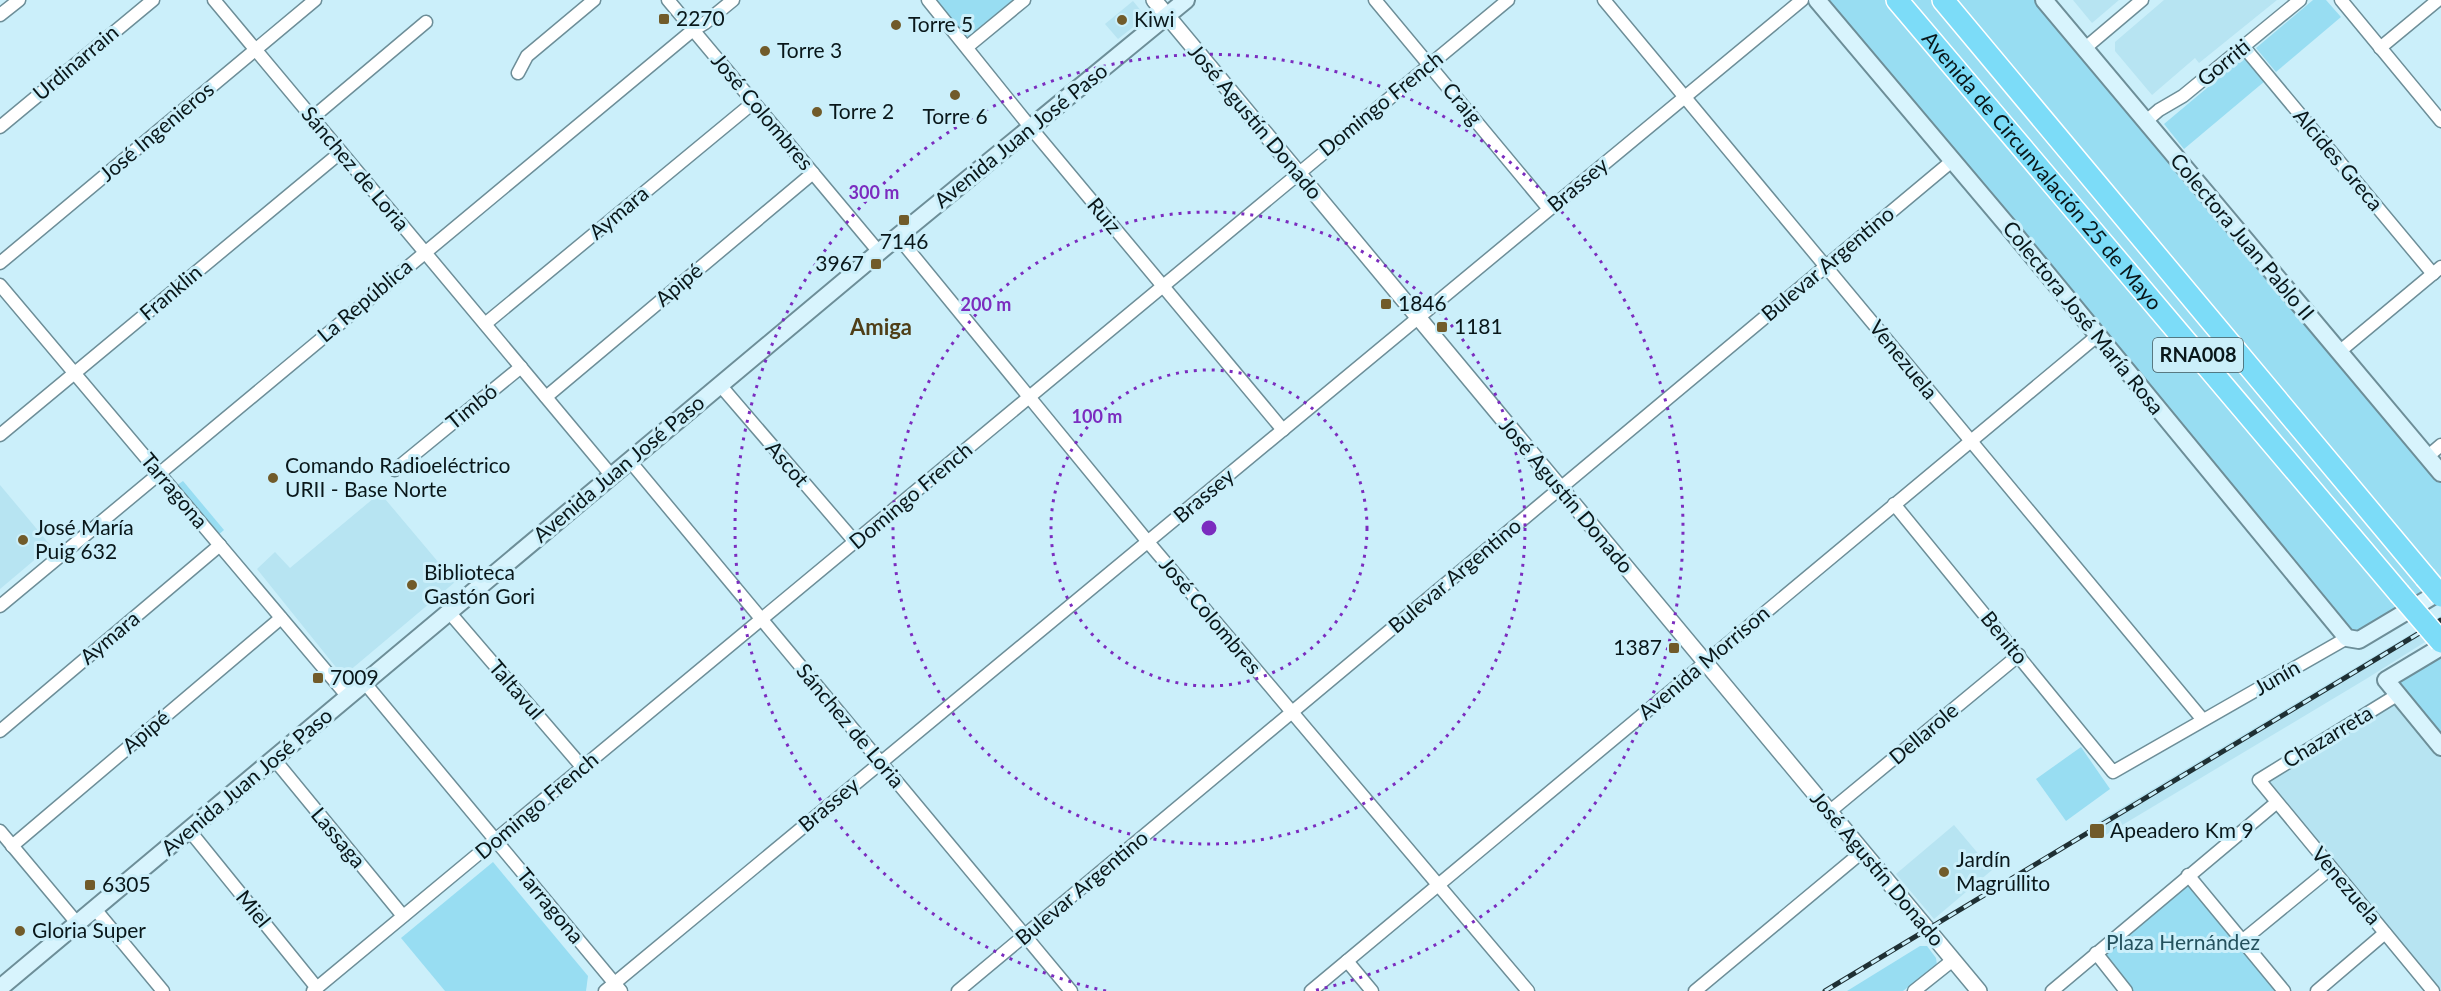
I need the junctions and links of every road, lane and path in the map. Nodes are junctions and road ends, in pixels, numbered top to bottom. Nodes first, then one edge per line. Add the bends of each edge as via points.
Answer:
1 (19, 0) edge
2 (153, 0) edge
3 (214, 0) edge
4 (315, 0) edge
5 (594, 0) edge
6 (668, 0) edge
7 (733, 0) edge
8 (928, 0) edge
9 (1024, 0) edge
10 (1154, 0) edge
11 (1186, 0) edge
12 (1376, 0) edge
13 (1508, 0) edge
14 (1604, 0) edge
15 (1802, 0) edge
16 (1817, 0) edge
17 (1895, 0) edge
18 (1943, 0) edge
19 (1950, 0) edge
20 (2044, 0) edge
21 (2142, 0) edge
22 (2300, 0) edge
23 (2340, 0) edge
24 (2438, 0) edge
25 (0, 15) edge
26 (1167, 16) junction
27 (426, 22) dead end
28 (693, 30) junction
29 (1978, 42) junction
30 (2243, 46) junction
31 (967, 47) junction
32 (2380, 48) junction
33 (2084, 49) junction
34 (256, 50) junction
35 (1430, 65) junction
36 (518, 73) dead end
37 (1685, 96) junction
38 (754, 102) junction
39 (312, 118) junction
40 (2441, 121) edge
41 (2145, 122) junction
42 (0, 127) edge
43 (1031, 128) junction
44 (341, 152) junction
45 (1952, 161) junction
46 (813, 173) junction
47 (1297, 173) junction
48 (1549, 209) junction
49 (898, 237) junction
50 (425, 252) junction
51 (879, 252) junction
52 (0, 263) edge
53 (1826, 266) junction
54 (2437, 271) edge
55 (0, 285) edge
56 (1162, 287) junction
57 (1417, 317) junction
58 (485, 324) junction
59 (2097, 336) junction
60 (2339, 352) junction
61 (521, 367) junction
62 (75, 373) junction
63 (720, 385) junction
64 (546, 397) junction
65 (1029, 398) junction
66 (1283, 430) junction
67 (0, 435) edge
68 (1970, 442) junction
69 (2441, 445) edge
70 (2427, 457) junction
71 (629, 460) junction
72 (395, 470) dead end
73 (159, 472) junction
74 (2441, 473) edge
75 (611, 476) junction
76 (1560, 489) junction
77 (1894, 504) junction
78 (855, 542) junction
79 (1148, 542) junction
80 (220, 545) junction
81 (2441, 591) edge
82 (2441, 596) edge
83 (0, 606) edge
84 (449, 612) junction
85 (281, 618) junction
86 (762, 619) junction
87 (2347, 638) junction
88 (2441, 642) edge
89 (2441, 647) edge
90 (2019, 656) junction
91 (1705, 663) junction
92 (364, 682) junction
93 (2397, 695) junction
94 (348, 697) junction
95 (1292, 712) junction
96 (2203, 720) junction
97 (0, 731) edge
98 (2441, 747) edge
99 (274, 759) junction
100 (881, 763) junction
101 (583, 768) junction
102 (2114, 772) joint
103 (2259, 780) joint
104 (2277, 803) junction
105 (1829, 812) junction
106 (189, 830) junction
107 (0, 831) edge
108 (495, 840) junction
109 (12, 846) junction
110 (1862, 852) junction
111 (2331, 868) junction
112 (2188, 875) junction
113 (1438, 885) junction
114 (95, 909) junction
115 (403, 916) junction
116 (77, 923) junction
117 (2385, 933) junction
118 (1025, 936) junction
119 (2242, 941) junction
120 (2096, 953) junction
121 (1953, 960) junction
122 (1347, 961) junction
123 (0, 988) edge
124 (614, 988) edge
125 (315, 990) edge
126 (163, 991) edge
127 (958, 991) edge
128 (1071, 991) edge
129 (1311, 991) edge
130 (1372, 991) edge
131 (1528, 991) edge
132 (1695, 991) edge
133 (1914, 991) edge
134 (1979, 991) edge
135 (2052, 991) edge
136 (2126, 991) edge
137 (2284, 991) edge
138 (2317, 991) edge
139 (2433, 991) edge

1 - 25 street
2 - 42 street, Urdinarrain
3 - 34 street, Sánchez de Loria
4 - 34 street, José Ingenieros
5 - 36 street via 527,56
6 - 28 street, José Colombres
7 - 28 street, La República
8 - 31 street, Ruiz
9 - 31 street
10 - 26 street, José Agustín Donado
11 - 26 main road, Avenida Juan José Paso
12 - 35 street, Craig
13 - 35 street, Domingo French
14 - 37 street, Venezuela
15 - 37 street, Brassey
16 - 45 main road, Colectora José María Rosa
17 - 88 highway, Avenida de Circunvalación 25 de Mayo / RNA008, bridge
18 - 29 highway, Avenida de Circunvalación 25 de Mayo / RNA008
19 - 29 highway
20 - 33 main road, Colectora Juan Pablo II
21 - 33 street
22 - 30 street, Gorriti
23 - 32 street
24 - 32 street
26 - 43 main road, Avenida Juan José Paso
26 - 47 street, José Agustín Donado
27 - 39 street
28 - 38 street, José Colombres
28 - 50 street, La República
29 - 82 highway, Avenida de Circunvalación 25 de Mayo / RNA008, bridge
30 - 41 street, Gorriti
30 - 54 street, Alcides Greca
31 - 43 street, Ruiz
32 - 40 street
33 - 41 main road, Colectora Juan Pablo II
34 - 39 street, Sánchez de Loria
34 - 52 street, José Ingenieros
35 - 47 street, Domingo French
35 - 48 street, Craig
37 - 48 street, Brassey
37 - 53 street, Venezuela
38 - 46 street, José Colombres
38 - 58 street, Aymara
39 - 44 street, Sánchez de Loria
41 - 60 main road, Colectora Juan Pablo II
43 - 49 main road, Avenida Juan José Paso
43 - 56 street, Ruiz
44 - 50 street, Sánchez de Loria
44 - 62 street, Franklin
45 - 53 street, Bulevar Argentino
45 - 59 main road, Colectora José María Rosa
46 - 51 street, José Colombres
46 - 64 street, Apipé
47 - 56 street, Domingo French
47 - 57 street, José Agustín Donado
48 - 57 street, Brassey
49 - 51 main road, Avenida Juan José Paso
49 - 65 street, José Colombres
50 - 58 street, Sánchez de Loria
50 - 73 street, La República
51 - 63 main road, Avenida Juan José Paso
53 - 68 street, Venezuela
53 - 76 street, Bulevar Argentino
54 - 60 street
55 - 62 street, Tarragona
56 - 65 street, Domingo French
56 - 66 street, Ruiz
57 - 66 street, Brassey
57 - 76 street, José Agustín Donado
58 - 61 street, Sánchez de Loria
59 - 68 street, Avenida Morrison
59 - 87 main road, Colectora José María Rosa
60 - 70 main road, Colectora Juan Pablo II
61 - 64 street, Sánchez de Loria
61 - 72 street, Timbó
62 - 67 street, Franklin
62 - 73 street, Tarragona
63 - 71 main road, Avenida Juan José Paso
63 - 78 street, Ascot
64 - 75 street, Sánchez de Loria
65 - 78 street, Domingo French
65 - 79 street, José Colombres
66 - 79 street, Brassey
68 - 77 street, Avenida Morrison
68 - 96 street, Venezuela
69 - 70 street
70 - 74 main road, Colectora Juan Pablo II
71 - 75 main road, Avenida Juan José Paso
71 - 86 street, Sánchez de Loria
73 - 80 street, Tarragona
73 - 83 street, La República
75 - 84 main road, Avenida Juan José Paso
76 - 91 street, José Agustín Donado
76 - 95 street, Bulevar Argentino
77 - 90 street, Benito
77 - 91 street, Avenida Morrison
78 - 86 street, Domingo French
79 - 95 street, José Colombres
79 - 100 street, Brassey
80 - 85 street, Tarragona
80 - 97 street, Aymara
81 - 87 main road, Junín via 2360,640
84 - 92 main road, Avenida Juan José Paso
84 - 101 street, Taltavul
85 - 94 street, Tarragona
85 - 109 street, Apipé
86 - 100 street, Sánchez de Loria
86 - 101 street, Domingo French
87 - 96 street, Junín
89 - 93 main road, Chazarreta via 2386,680
90 - 102 street, Benito
90 - 105 street, Dellarole
91 - 105 street, José Agustín Donado
91 - 113 street, Avenida Morrison
92 - 94 main road, Avenida Juan José Paso
92 - 108 street, Tarragona
93 - 98 main road
93 - 103 street, Chazarreta
94 - 99 main road, Avenida Juan José Paso
95 - 113 street, José Colombres
95 - 118 street, Bulevar Argentino
96 - 102 street, Junín
99 - 106 main road, Avenida Juan José Paso
99 - 115 street, Lassaga
100 - 118 street, Sánchez de Loria
100 - 124 street, Brassey
101 - 108 street, Domingo French
103 - 104 street, Venezuela
104 - 111 street, Venezuela
104 - 112 street
105 - 110 street, José Agustín Donado
106 - 114 main road, Avenida Juan José Paso
106 - 125 street, Miel
107 - 109 street
108 - 115 street, Domingo French
108 - 124 street, Tarragona
109 - 116 street
110 - 121 street, José Agustín Donado
110 - 132 street
111 - 117 street, Venezuela
111 - 119 street
112 - 119 street
112 - 120 street
113 - 122 street, Avenida Morrison
113 - 131 street, José Colombres
114 - 116 main road, Avenida Juan José Paso
114 - 126 street
115 - 125 street, Domingo French
116 - 123 main road, Avenida Juan José Paso
117 - 138 street
117 - 139 street, Venezuela
118 - 127 street, Bulevar Argentino
118 - 128 street, Sánchez de Loria
119 - 137 street
120 - 135 street
120 - 136 street
121 - 133 street
121 - 134 street, José Agustín Donado
122 - 129 street, Avenida Morrison
122 - 130 street

